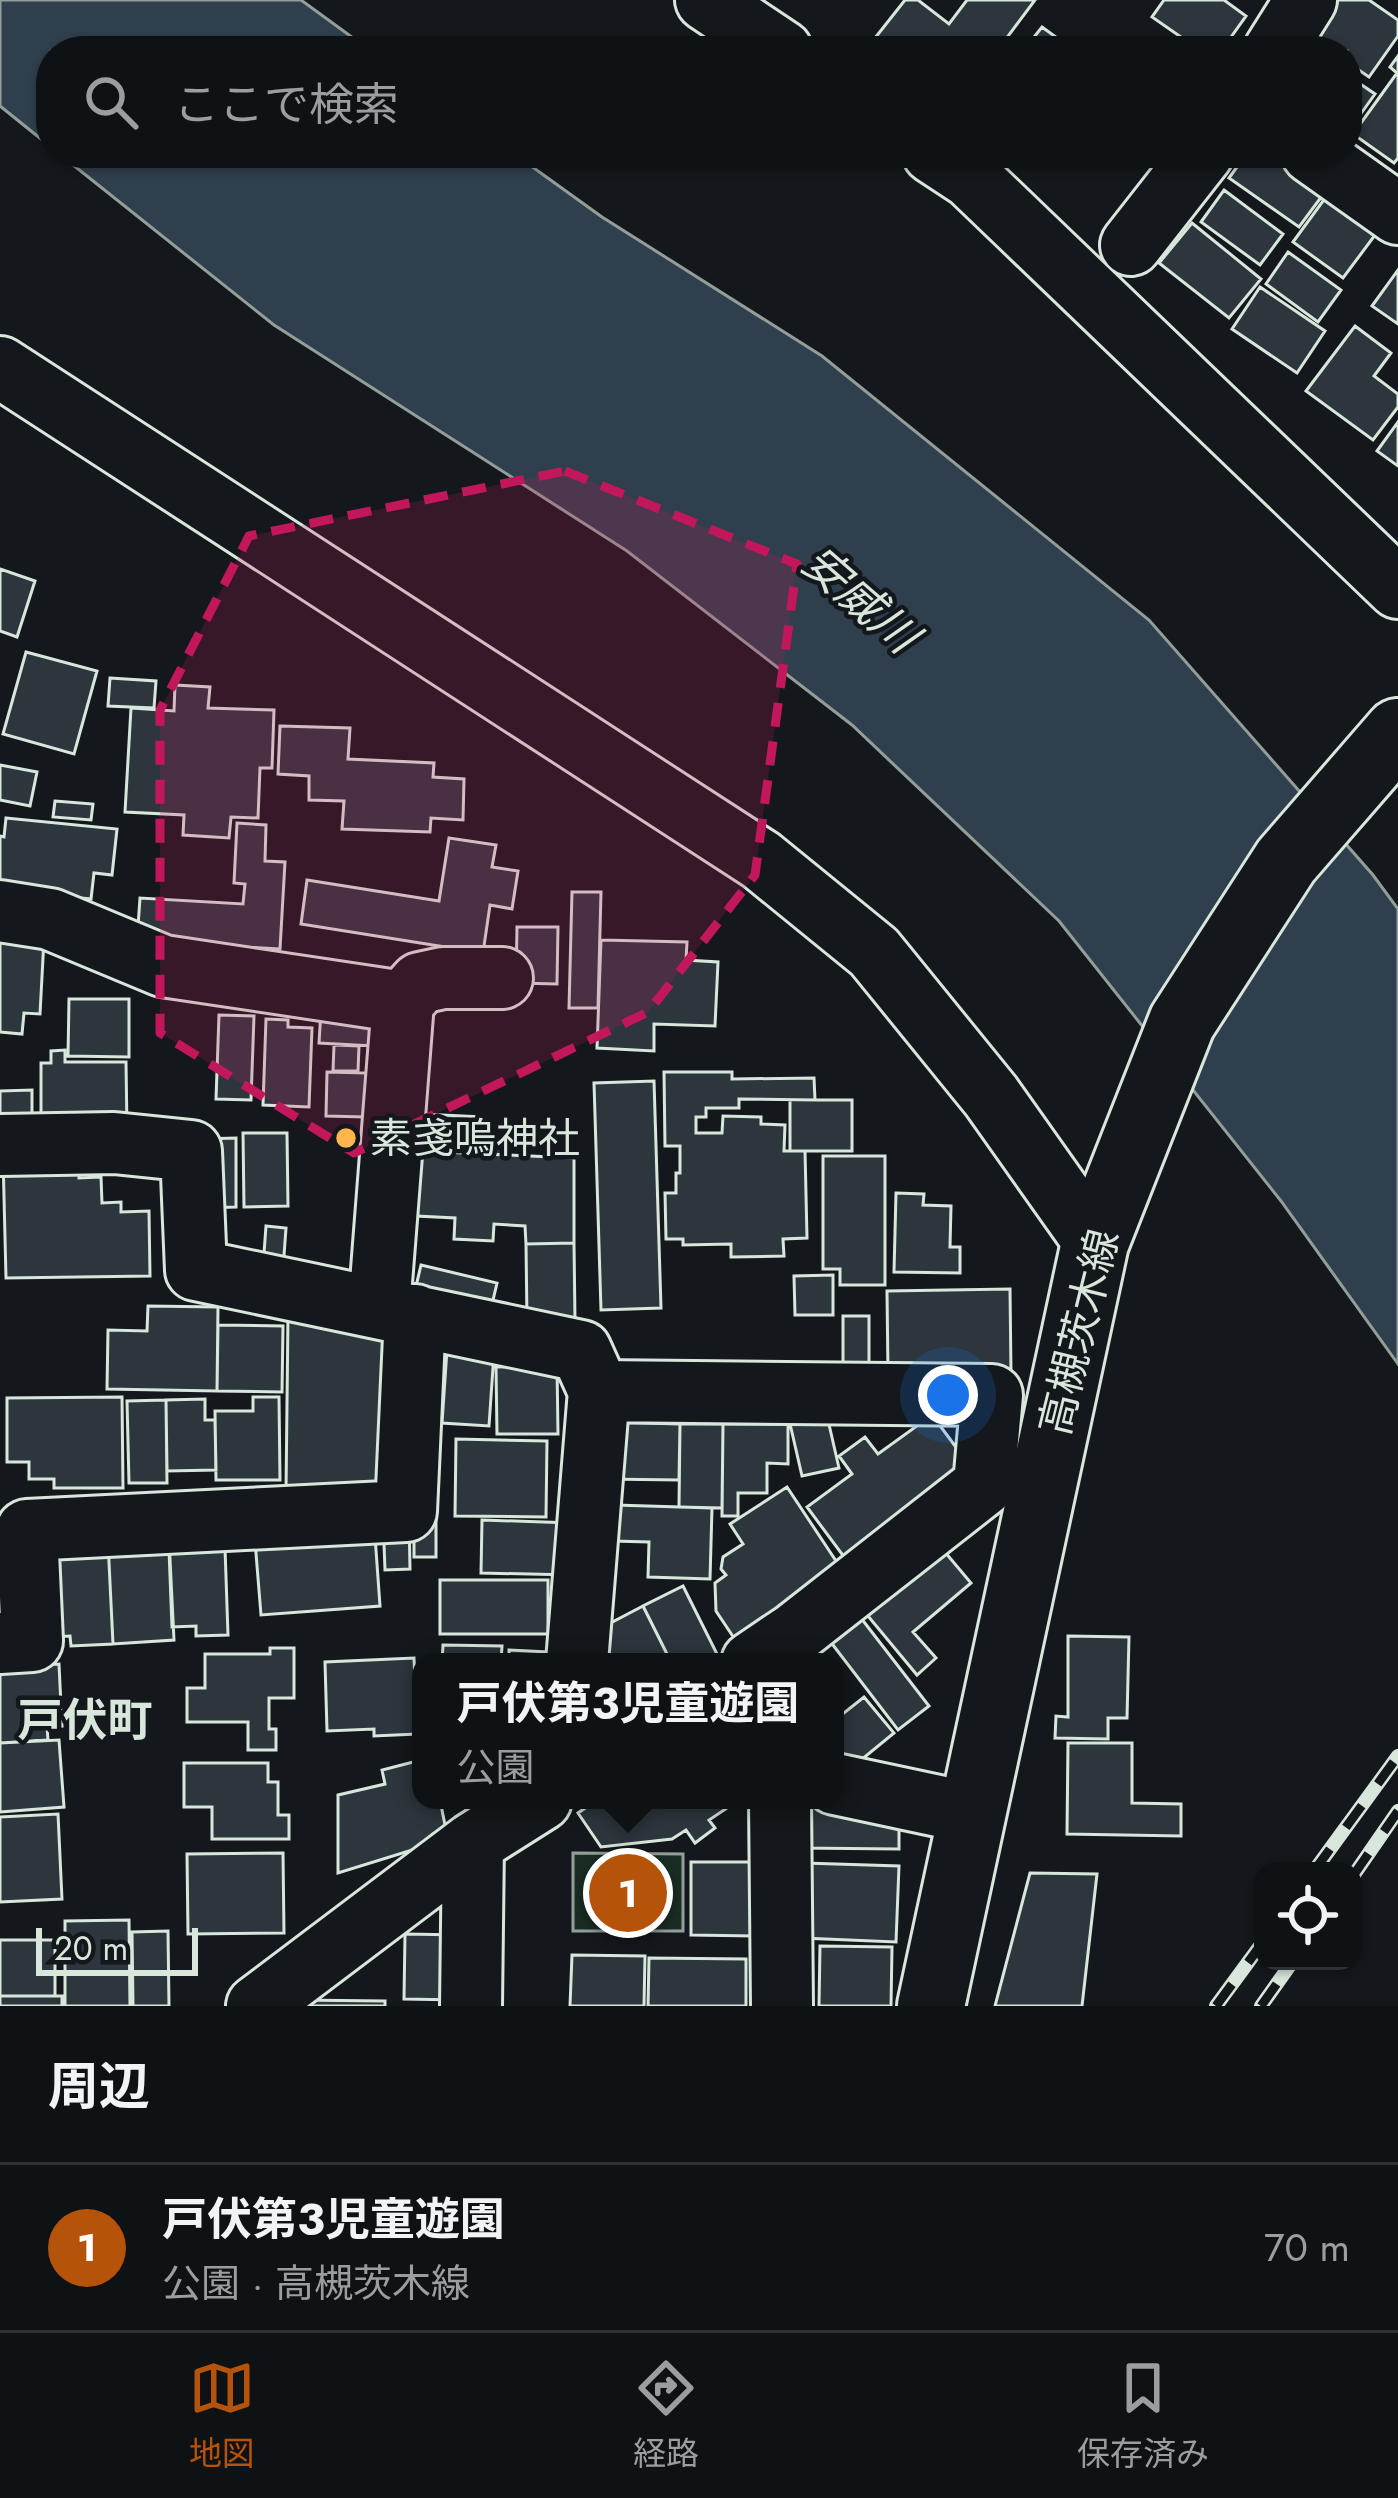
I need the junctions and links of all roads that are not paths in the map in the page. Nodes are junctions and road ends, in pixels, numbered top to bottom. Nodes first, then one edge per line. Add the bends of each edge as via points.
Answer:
1 (706, 0) edge
2 (1306, 0) edge
3 (760, 36) edge
4 (1283, 36) edge
5 (956, 168) edge
6 (1191, 168) edge
7 (1333, 168) edge
8 (1398, 214) edge
9 (1131, 245) dead end
10 (0, 367) edge
11 (1398, 588) edge
12 (1398, 732) edge
13 (0, 911) edge
14 (502, 978) dead end
15 (403, 1002) junction
16 (0, 1144) edge
17 (1095, 1243) junction
18 (397, 1312) junction
19 (599, 1391) junction
20 (0, 1643) edge
21 (578, 1653) edge
22 (765, 1653) edge
23 (844, 1786) edge
24 (527, 1809) edge
25 (780, 1809) edge
26 (971, 1813) junction
27 (473, 1844) junction
28 (257, 2006) edge
29 (471, 2006) edge
30 (782, 2006) edge
31 (931, 2006) edge

1 - 3 street
2 - 4 street
5 - 11 street
6 - 9 street
7 - 8 street
10 - 17 street via 761,860 874,952 991,1096
12 - 17 main road, 高槻茨木線 via 1286,861 1182,1022
13 - 15 street via 50,919 163,966
14 - 15 street via 420,983
15 - 18 street
16 - 18 street via 191,1151 196,1270
17 - 26 main road, 高槻茨木線
18 - 19 street via 581,1352
18 - 20 street via 406,1511 26,1530 32,1641
19 - 21 street
19 - 22 street via 992,1395 984,1485
23 - 26 street
24 - 27 street
25 - 30 street
26 - 31 main road, 高槻茨木線
27 - 28 street
27 - 29 street

